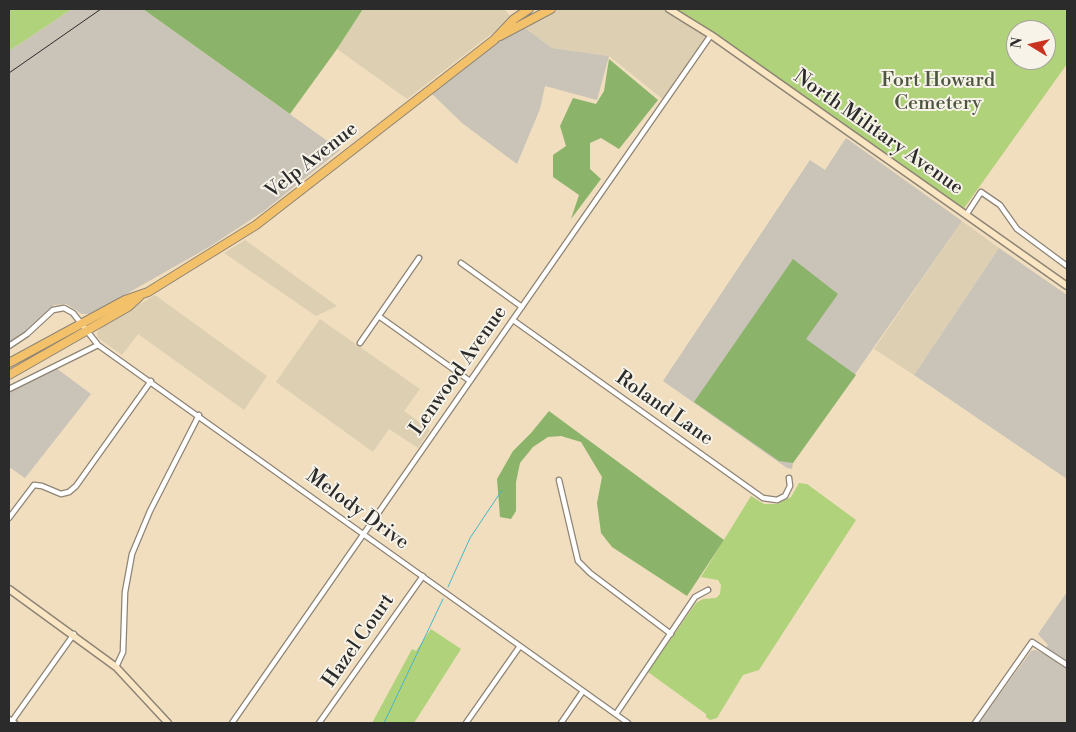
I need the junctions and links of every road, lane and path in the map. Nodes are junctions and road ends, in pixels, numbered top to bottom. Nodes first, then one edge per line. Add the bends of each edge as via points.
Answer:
1 (529, 9) edge
2 (550, 9) edge
3 (669, 9) edge
4 (711, 35) junction
5 (494, 40) junction
6 (966, 215) junction
7 (419, 258) dead end
8 (461, 263) dead end
9 (1067, 266) edge
10 (1067, 286) edge
11 (141, 296) junction
12 (522, 307) junction
13 (380, 317) junction
14 (513, 320) junction
15 (82, 324) junction
16 (88, 331) junction
17 (360, 343) dead end
18 (98, 345) junction
19 (9, 346) edge
20 (9, 363) edge
21 (9, 375) edge
22 (151, 381) junction
23 (470, 381) junction
24 (9, 389) edge
25 (199, 415) junction
26 (789, 478) dead end
27 (558, 480) dead end
28 (9, 518) edge
29 (365, 534) junction
30 (423, 576) junction
31 (9, 589) edge
32 (708, 590) dead end
33 (74, 634) junction
34 (671, 634) junction
35 (520, 646) junction
36 (1067, 665) edge
37 (116, 667) junction
38 (583, 691) junction
39 (616, 714) junction
40 (12, 721) edge
41 (168, 723) edge
42 (232, 723) edge
43 (319, 723) edge
44 (466, 723) edge
45 (560, 723) edge
46 (628, 723) edge
47 (975, 723) edge

1 - 5 main road, Velp Avenue
2 - 5 main road, Velp Avenue
3 - 4 main road, North Military Avenue
4 - 6 main road, North Military Avenue
4 - 12 street, Lenwood Avenue
5 - 11 main road, Velp Avenue via 256,225
6 - 9 street via 981,192 1000,205 1017,229
6 - 10 main road, North Military Avenue
7 - 13 street
8 - 12 street
11 - 15 main road, Velp Avenue via 125,300
11 - 16 main road, Velp Avenue via 129,307
12 - 14 street, Lenwood Avenue
13 - 17 street
13 - 23 street
14 - 23 street, Lenwood Avenue
14 - 26 street, Roland Lane via 763,498 777,500 785,496 790,486
15 - 16 street, Melody Drive
15 - 19 street, Melody Drive via 64,308 53,310
15 - 20 main road, Velp Avenue
16 - 18 street, Melody Drive
16 - 21 main road, Velp Avenue
18 - 22 street, Melody Drive
18 - 24 street
22 - 25 street, Melody Drive
22 - 28 street via 76,486 61,494 34,485
23 - 29 street, Lenwood Avenue
25 - 29 street, Melody Drive
25 - 37 street via 132,554 125,592 123,652
27 - 34 street via 578,561 590,574
29 - 30 street, Melody Drive
29 - 42 street, Lenwood Avenue
30 - 35 street, Melody Drive
30 - 43 street, Hazel Court
31 - 33 main road
32 - 34 street via 697,595
33 - 37 main road
33 - 40 street
34 - 39 street
35 - 38 street, Melody Drive
35 - 44 street
36 - 47 street via 1032,642
37 - 41 main road
38 - 39 street, Melody Drive
38 - 45 street
39 - 46 street, Melody Drive

